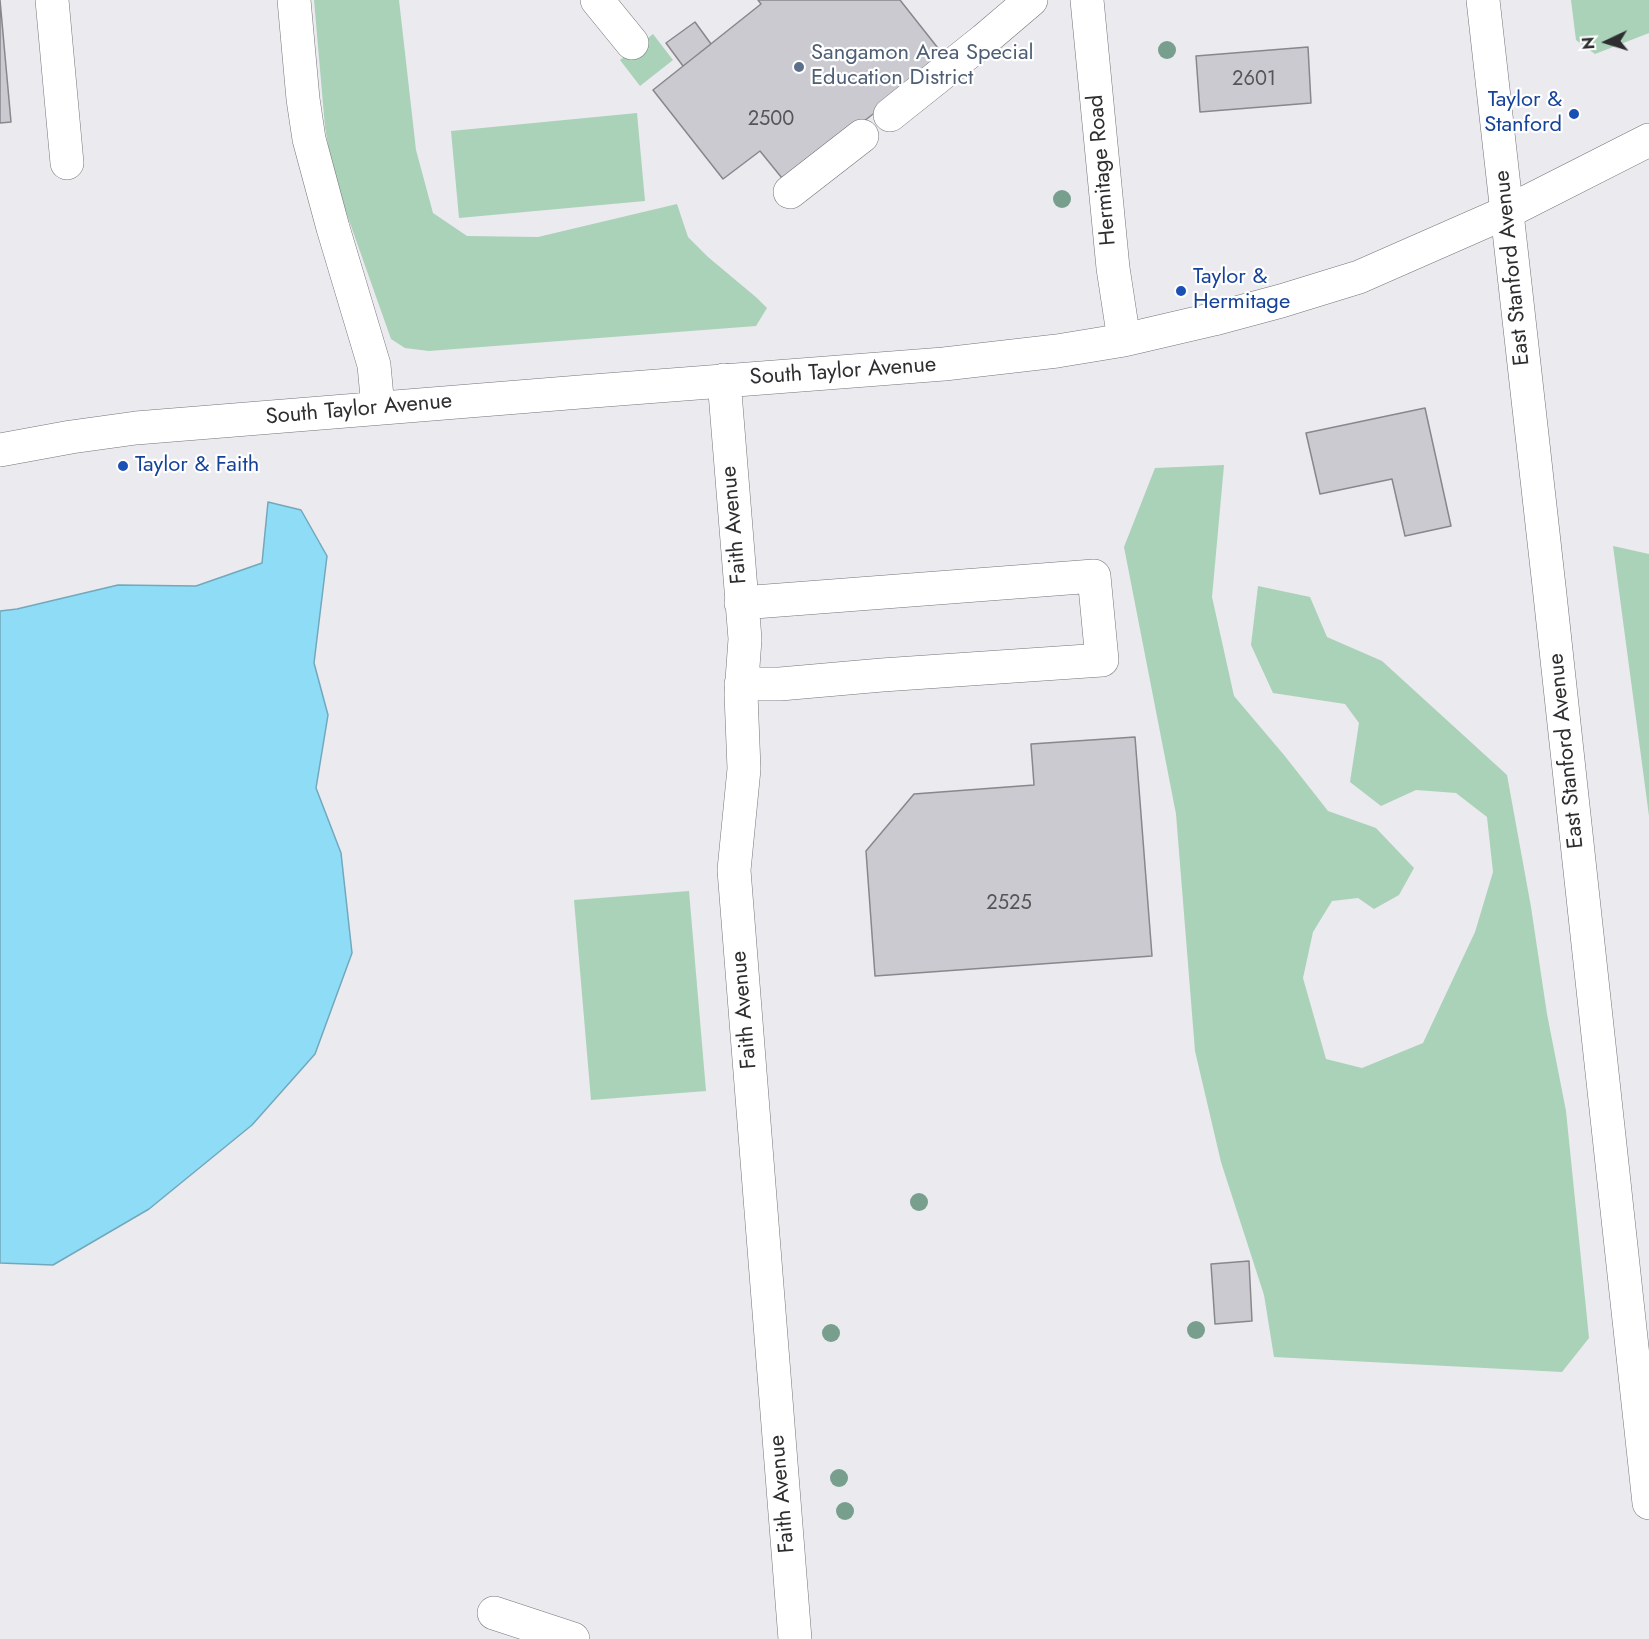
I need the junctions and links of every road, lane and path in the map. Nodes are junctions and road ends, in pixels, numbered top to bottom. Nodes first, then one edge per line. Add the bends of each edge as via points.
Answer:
1 (52, 0) edge
2 (294, 0) edge
3 (597, 0) edge
4 (1031, 0) edge
5 (1087, 0) edge
6 (1483, 0) edge
7 (632, 43) dead end
8 (890, 114) dead end
9 (862, 136) dead end
10 (1649, 140) edge
11 (67, 163) dead end
12 (790, 192) dead end
13 (1507, 212) junction
14 (1124, 340) junction
15 (724, 380) junction
16 (378, 408) junction
17 (0, 450) edge
18 (741, 603) junction
19 (741, 684) junction
20 (1649, 1503) edge
21 (494, 1612) dead end
22 (573, 1639) edge
23 (795, 1639) edge

1 - 11 street
2 - 16 street via 309,139 374,364
3 - 7 street
4 - 8 street
5 - 14 street, Hermitage Road via 1113,268
6 - 13 street, East Stanford Avenue
9 - 12 street
10 - 13 street, South Taylor Avenue
13 - 14 street, South Taylor Avenue via 1359,277 1214,319
13 - 20 street, East Stanford Avenue
14 - 15 street, South Taylor Avenue via 945,364
15 - 16 street, South Taylor Avenue
15 - 18 street, Faith Avenue
16 - 17 street, South Taylor Avenue via 136,428
18 - 19 street, Faith Avenue via 745,639
18 - 19 street via 1095,576 1102,660
19 - 23 street, Faith Avenue via 744,770 734,870
21 - 22 street

